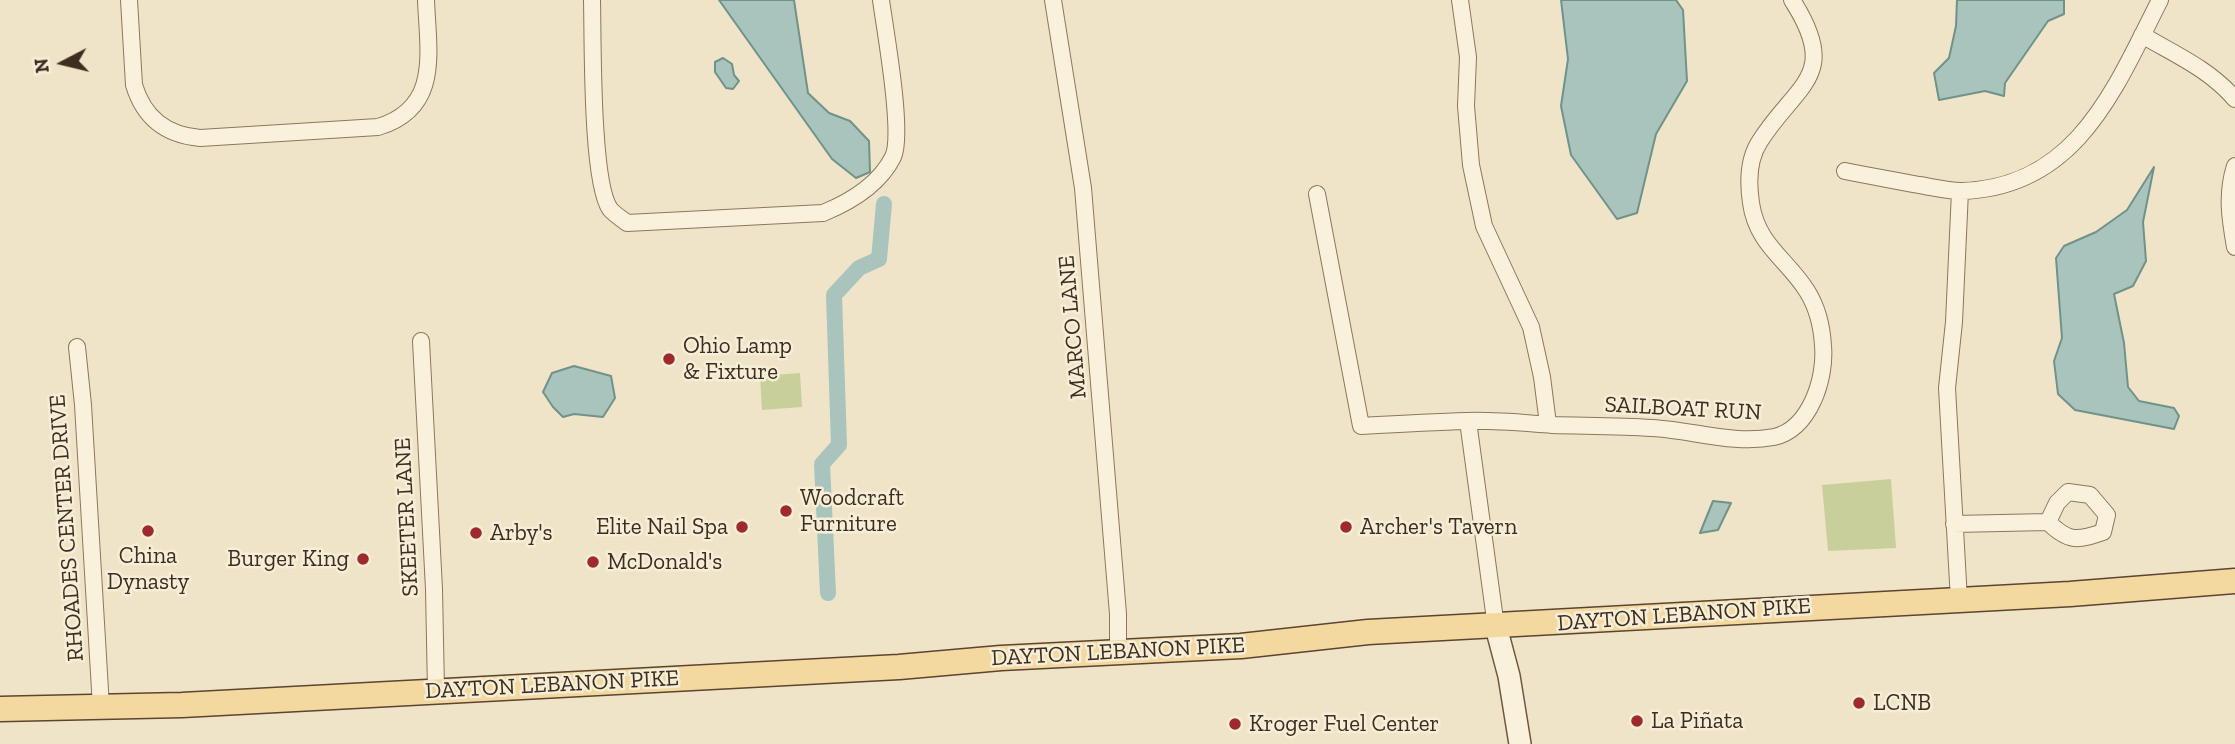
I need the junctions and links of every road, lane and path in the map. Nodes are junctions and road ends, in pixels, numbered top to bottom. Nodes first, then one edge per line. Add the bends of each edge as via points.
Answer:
1 (129, 0) edge
2 (426, 0) edge
3 (592, 0) edge
4 (881, 0) edge
5 (1053, 0) edge
6 (1460, 0) edge
7 (1793, 0) edge
8 (2160, 0) edge
9 (2142, 35) junction
10 (2235, 99) edge
11 (2235, 166) edge
12 (1845, 171) dead end
13 (1960, 191) junction
14 (1317, 194) dead end
15 (2235, 247) edge
16 (421, 341) dead end
17 (77, 347) dead end
18 (1468, 421) junction
19 (1548, 424) junction
20 (2048, 522) dead end
21 (1954, 524) junction
22 (2235, 581) edge
23 (1959, 600) junction
24 (1496, 627) junction
25 (1118, 652) junction
26 (436, 691) junction
27 (101, 707) junction
28 (0, 709) edge
29 (1520, 744) edge

1 - 2 street via 134,85 144,110 173,133 200,138 377,128 402,117 418,101 429,69
3 - 4 street via 602,189 611,210 627,223 822,213 847,204 875,181 894,155 896,112
5 - 25 street, MARCO LANE via 1083,188
6 - 19 street via 1468,57 1471,165 1484,226 1531,327
7 - 19 street, SAILBOAT RUN via 1808,24 1814,48 1812,70 1758,143 1749,173 1759,233 1807,290 1819,317 1823,375 1814,401 1797,423 1776,436 1740,438 1655,428
8 - 9 street
9 - 10 street via 2209,73
9 - 13 street via 2105,106 2063,154 2022,178
11 - 15 street via 2229,189
12 - 13 street
13 - 21 street via 1947,388
14 - 18 street, SAILBOAT RUN via 1361,426
16 - 26 street, SKEETER LANE
17 - 27 street, RHOADES CENTER DRIVE
18 - 19 street, SAILBOAT RUN
18 - 24 street
20 - 21 street
21 - 23 street
22 - 23 main road, DAYTON LEBANON PIKE
23 - 24 main road, DAYTON LEBANON PIKE
24 - 25 main road, DAYTON LEBANON PIKE
24 - 29 street
25 - 26 main road, DAYTON LEBANON PIKE
26 - 27 main road, DAYTON LEBANON PIKE
27 - 28 main road, DAYTON LEBANON PIKE

